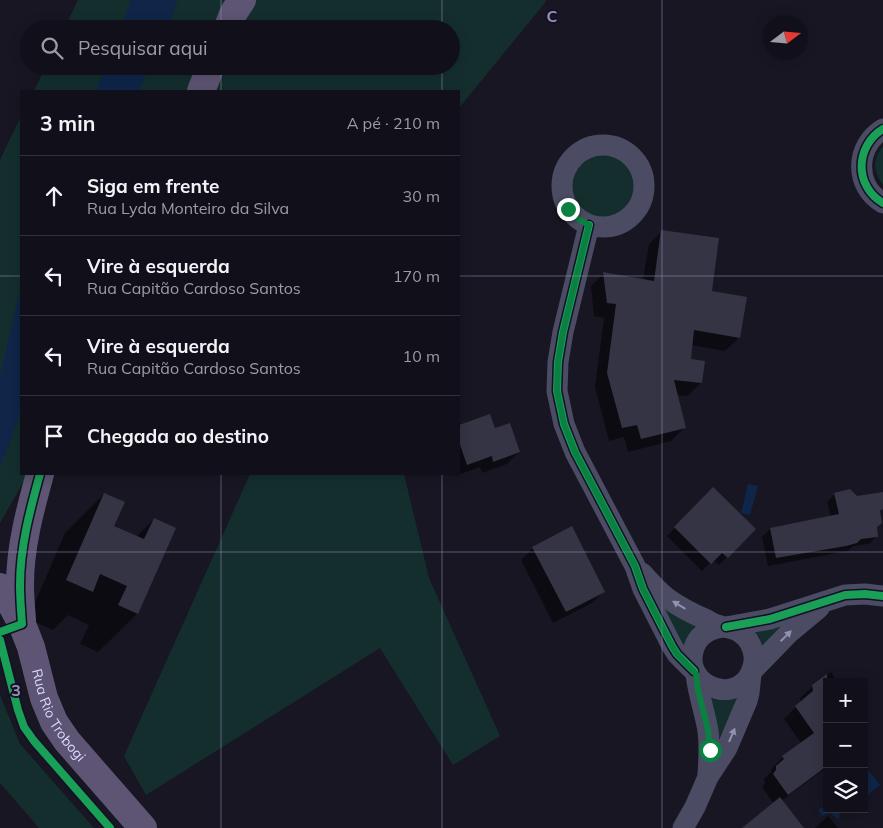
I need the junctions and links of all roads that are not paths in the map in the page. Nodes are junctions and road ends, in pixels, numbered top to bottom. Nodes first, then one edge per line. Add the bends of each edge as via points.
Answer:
1 (242, 0) edge
2 (231, 20) edge
3 (207, 75) edge
4 (200, 90) edge
5 (883, 128) edge
6 (883, 203) edge
7 (589, 225) dead end
8 (40, 475) edge
9 (635, 566) junction
10 (0, 587) edge
11 (883, 596) edge
12 (827, 602) junction
13 (22, 624) junction
14 (724, 627) junction
15 (695, 672) junction
16 (751, 672) junction
17 (708, 777) junction
18 (143, 828) edge
19 (683, 828) edge

1 - 2 main road
3 - 4 main road
5 - 6 street via 871,138 864,150 862,163 862,176 868,189
7 - 9 street via 563,332 557,391 564,424 575,452
8 - 13 main road via 23,548 20,584
14 -> 9 street via 667,598
9 - 15 street via 672,646
10 - 13 main road, Rua Rio Trobogi
11 - 12 street via 845,595
12 - 14 street via 770,619
16 -> 12 street via 789,633
13 - 18 main road, Rua Rio Trobogi via 54,722
14 - 15 street via 712,629 696,642 692,661
14 - 16 street via 736,629 750,642 755,662
15 - 16 street via 703,683 723,690 744,682
15 - 17 street via 708,730
17 -> 16 street via 727,748 747,701
17 - 19 street

